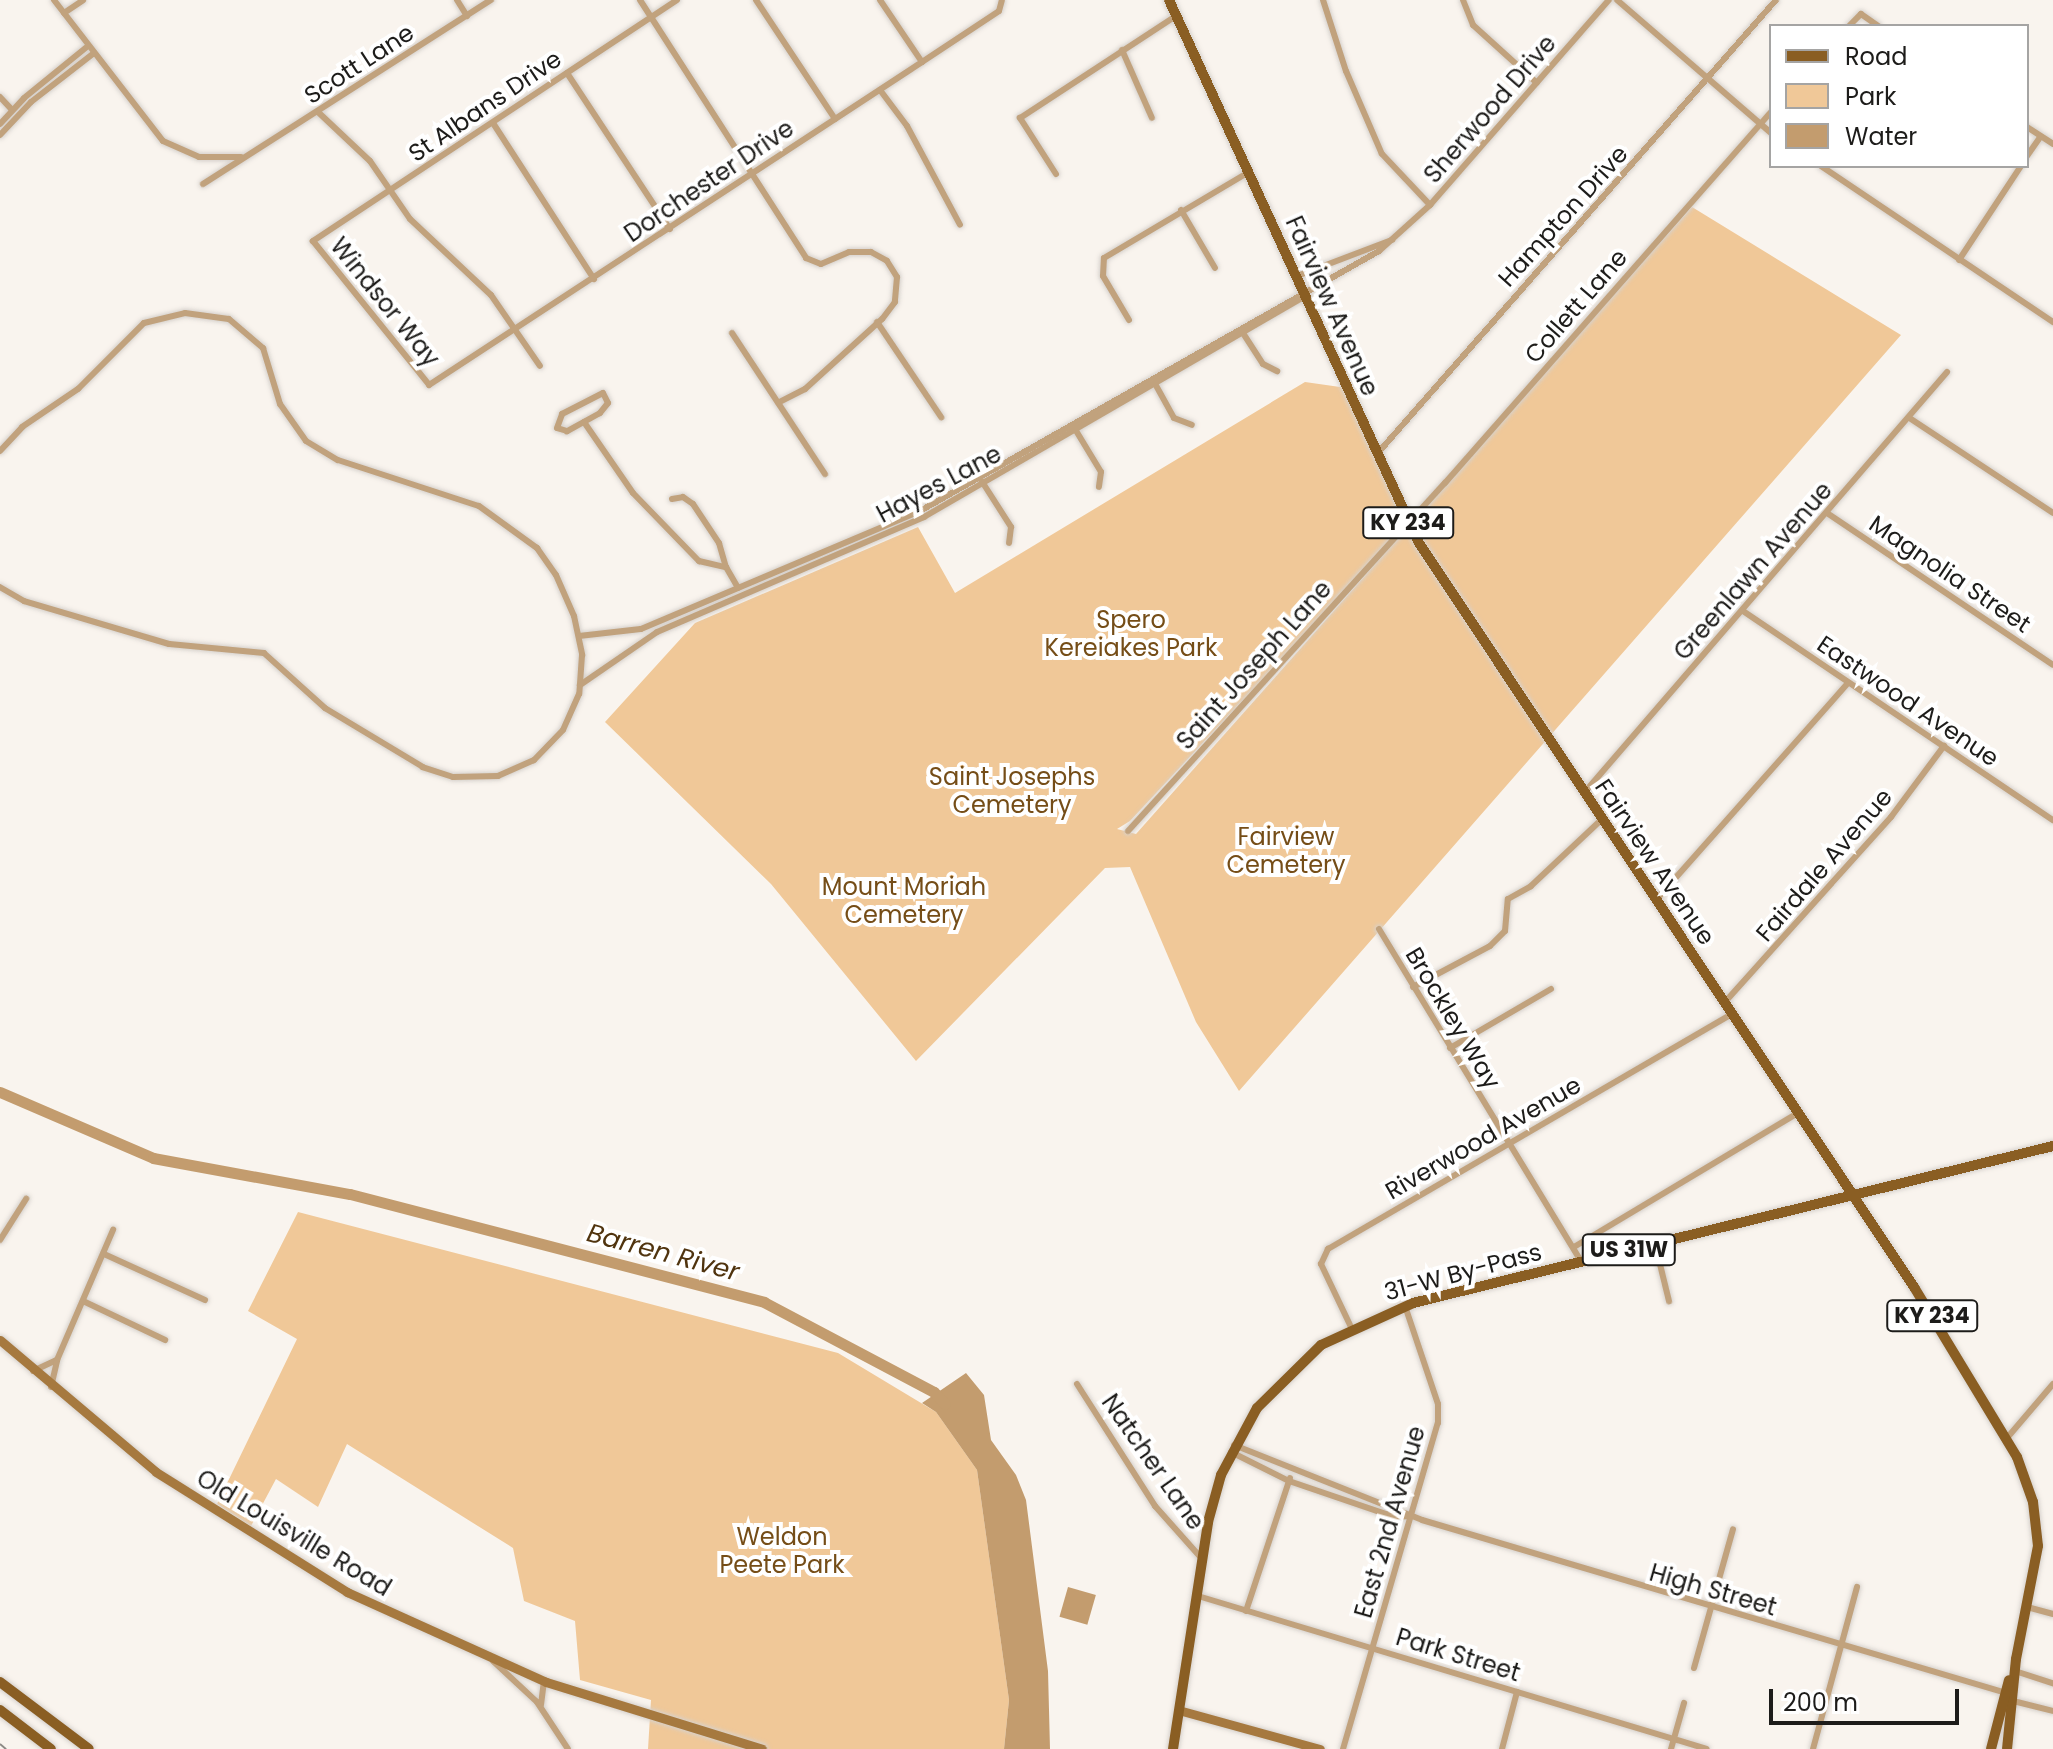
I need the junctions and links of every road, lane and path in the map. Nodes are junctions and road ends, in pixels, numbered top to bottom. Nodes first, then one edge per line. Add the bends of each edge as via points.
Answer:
1 (54, 0) edge
2 (83, 0) edge
3 (457, 0) edge
4 (491, 0) edge
5 (640, 0) edge
6 (677, 0) edge
7 (756, 0) edge
8 (880, 0) edge
9 (1169, 0) edge
10 (1323, 0) edge
11 (1463, 0) edge
12 (1609, 0) edge
13 (1617, 0) edge
14 (1776, 0) edge
15 (1002, 1) edge
16 (64, 13) junction
17 (467, 16) junction
18 (1176, 16) junction
19 (651, 17) junction
20 (1851, 24) edge
21 (1875, 24) edge
22 (88, 46) junction
23 (1122, 50) junction
24 (94, 53) junction
25 (922, 62) junction
26 (567, 73) junction
27 (1708, 80) junction
28 (1537, 83) junction
29 (880, 90) junction
30 (0, 97) edge
31 (12, 110) junction
32 (318, 112) junction
33 (1769, 114) edge
34 (1152, 118) dead end
35 (835, 119) junction
36 (493, 123) junction
37 (0, 124) edge
38 (1759, 125) junction
39 (2029, 128) edge
40 (1769, 132) edge
41 (0, 135) edge
42 (2041, 136) junction
43 (2053, 144) edge
44 (2029, 153) edge
45 (244, 156) junction
46 (1824, 168) edge
47 (2020, 168) edge
48 (1249, 172) junction
49 (751, 173) junction
50 (1056, 174) dead end
51 (203, 184) dead end
52 (391, 190) junction
53 (1430, 205) junction
54 (1181, 210) junction
55 (960, 225) dead end
56 (670, 229) junction
57 (1395, 239) junction
58 (313, 241) joint
59 (1959, 260) junction
60 (1215, 268) dead end
61 (1297, 276) junction
62 (594, 279) junction
63 (1305, 293) junction
64 (1129, 320) dead end
65 (877, 322) junction
66 (2053, 322) edge
67 (1241, 330) junction
68 (516, 331) junction
69 (732, 333) dead end
70 (540, 366) dead end
71 (1277, 371) dead end
72 (1947, 372) dead end
73 (1152, 380) junction
74 (429, 385) joint
75 (778, 403) junction
76 (941, 417) dead end
77 (1911, 419) junction
78 (584, 422) junction
79 (1192, 425) dead end
80 (1073, 426) junction
81 (0, 451) edge
82 (1376, 455) junction
83 (825, 474) dead end
84 (981, 480) junction
85 (1099, 487) dead end
86 (672, 499) dead end
87 (1827, 513) junction
88 (2053, 513) edge
89 (1408, 523) junction
90 (1009, 543) dead end
91 (726, 567) junction
92 (0, 587) edge
93 (738, 587) junction
94 (742, 595) junction
95 (1743, 611) junction
96 (579, 636) junction
97 (2053, 665) edge
98 (1848, 683) junction
99 (580, 685) junction
100 (1944, 746) junction
101 (1584, 793) junction
102 (1602, 819) junction
103 (2053, 820) edge
104 (1128, 831) dead end
105 (1656, 900) junction
106 (1379, 929) dead end
107 (1413, 987) junction
108 (1551, 989) dead end
109 (1725, 1002) junction
110 (1732, 1014) junction
111 (1450, 1048) junction
112 (1798, 1113) junction
113 (1509, 1143) junction
114 (2053, 1146) edge
115 (1853, 1197) junction
116 (26, 1199) dead end
117 (113, 1230) dead end
118 (0, 1240) edge
119 (1655, 1244) junction
120 (1574, 1247) junction
121 (104, 1254) junction
122 (1581, 1261) junction
123 (205, 1300) dead end
124 (83, 1301) junction
125 (1669, 1301) dead end
126 (1405, 1306) junction
127 (1351, 1327) junction
128 (0, 1340) edge
129 (165, 1340) dead end
130 (57, 1360) junction
131 (33, 1371) junction
132 (1077, 1384) dead end
133 (2053, 1384) edge
134 (51, 1387) junction
135 (2007, 1438) junction
136 (1232, 1449) junction
137 (1292, 1472) junction
138 (1289, 1481) junction
139 (1412, 1516) junction
140 (1733, 1529) dead end
141 (1202, 1559) junction
142 (1857, 1587) dead end
143 (1198, 1596) junction
144 (2027, 1607) junction
145 (1710, 1608) junction
146 (1246, 1611) junction
147 (2053, 1614) edge
148 (1841, 1646) junction
149 (1372, 1648) junction
150 (489, 1658) junction
151 (2016, 1659) junction
152 (1694, 1668) dead end
153 (2015, 1671) junction
154 (544, 1681) junction
155 (0, 1682) edge
156 (2053, 1683) edge
157 (1517, 1692) junction
158 (2009, 1697) junction
159 (1684, 1703) dead end
160 (0, 1710) edge
161 (1182, 1711) junction
162 (2053, 1711) edge
163 (544, 1713) junction
164 (1674, 1739) junction
165 (51, 1749) edge
166 (89, 1749) edge
167 (568, 1749) edge
168 (762, 1749) edge
169 (1173, 1749) edge
170 (1320, 1749) edge
171 (1343, 1749) edge
172 (1502, 1749) edge
173 (1671, 1749) edge
174 (1707, 1749) edge
175 (1813, 1749) edge
176 (1991, 1749) edge
177 (2007, 1749) edge

1 - 16 street, Scott Lane
2 - 16 street
3 - 17 street
4 - 17 street, Scott Lane
5 - 19 street
6 - 19 street, St Albans Drive
7 - 35 street
8 - 25 street
9 - 18 main road, Fairview Avenue / KY 234
10 - 53 street via 1382,154
11 - 28 street via 1473,25
12 - 28 street, Sherwood Drive
13 - 27 street
14 - 27 street, Hampton Drive
15 - 25 street, Dorchester Drive via 999,11
16 - 22 street, Scott Lane
17 - 32 street, Scott Lane
18 - 23 street
18 - 48 main road, Fairview Avenue / KY 234
19 - 26 street, St Albans Drive
19 - 49 street
20 - 21 street via 1861,14
22 - 24 street, Scott Lane
22 - 31 street
23 - 34 street
23 - 50 street via 1020,118
24 - 41 street via 31,102
24 - 45 street, Scott Lane via 169,146 208,158
25 - 29 street, Dorchester Drive
26 - 36 street, St Albans Drive
26 - 56 street
27 - 38 street
27 - 82 street, Hampton Drive
28 - 53 street, Sherwood Drive
29 - 35 street, Dorchester Drive
29 - 55 street via 907,126
30 - 31 street
31 - 37 street
32 - 45 street, Scott Lane
32 - 52 street via 370,161
33 - 38 street, Collett Lane
35 - 49 street, Dorchester Drive
36 - 52 street, St Albans Drive
36 - 62 street
38 - 40 street
38 - 89 street, Collett Lane
39 - 42 street
42 - 43 street
42 - 44 street
45 - 51 street, Scott Lane
46 - 59 street
47 - 59 street
48 - 54 street
48 - 61 main road, Fairview Avenue / KY 234
49 - 56 street, Dorchester Drive
49 - 65 street via 810,261 825,263 861,251 887,261 898,292
52 - 58 street, St Albans Drive
52 - 68 street via 410,219 491,295
53 - 57 street, Sherwood Drive
54 - 60 street
54 - 64 street via 1104,258 1103,276
56 - 62 street, Dorchester Drive
57 - 61 street, Sherwood Drive
57 - 63 street, Sherwood Drive
58 - 74 street, Windsor Way
59 - 66 street
61 - 63 main road, Fairview Avenue / KY 234
62 - 68 street, Dorchester Drive
63 - 67 street, Hayes Lane
63 - 82 main road, Fairview Avenue / KY 234
65 - 75 street via 805,389
65 - 76 street
67 - 71 street via 1263,364
67 - 73 street, Hayes Lane
68 - 70 street
68 - 74 street, Dorchester Drive
69 - 75 street
72 - 77 street, Greenlawn Avenue
73 - 79 street via 1174,418
73 - 80 street, Hayes Lane
75 - 83 street
77 - 87 street, Greenlawn Avenue
77 - 88 street
78 - 78 street via 565,431 556,424 581,401 605,394 606,408
78 - 91 street via 628,488 697,559
80 - 84 street, Hayes Lane
80 - 85 street via 1101,472
81 - 96 street via 22,427 78,389 144,323 185,313 229,319 263,348 284,414 306,441 338,460 466,500 508,523 556,575
82 - 89 main road, Fairview Avenue / KY 234
84 - 90 street via 1011,527
84 - 93 street, Hayes Lane
84 - 94 street, Hayes Lane via 917,521
86 - 91 street via 683,497 693,504 719,543
87 - 95 street, Greenlawn Avenue
87 - 97 street, Magnolia Street
89 - 101 main road, Fairview Avenue / KY 234
89 - 104 street, Saint Joseph Lane
91 - 93 street
92 - 99 street via 24,601 169,644 264,653 325,708 423,767 453,777 498,776 534,760 563,730
93 - 94 street
93 - 96 street, Hayes Lane via 641,629
94 - 99 street, Hayes Lane via 657,632
95 - 98 street, Eastwood Avenue
95 - 101 street, Greenlawn Avenue
96 - 99 street
98 - 100 street, Eastwood Avenue
98 - 105 street
100 - 103 street, Eastwood Avenue
100 - 109 street, Fairdale Avenue via 1891,817
101 - 102 main road, Fairview Avenue / KY 234
102 - 105 main road, Fairview Avenue / KY 234
102 - 107 street via 1531,886 1508,899 1505,931 1490,946
105 - 109 main road, Fairview Avenue / KY 234
106 - 107 street, Brockley Way
107 - 111 street, Brockley Way
108 - 111 street
109 - 110 main road, Fairview Avenue / KY 234
110 - 112 main road, Fairview Avenue / KY 234
110 - 113 street, Riverwood Avenue
111 - 113 street, Brockley Way
112 - 115 main road, Fairview Avenue / KY 234
112 - 120 street
113 - 120 street, Brockley Way
113 - 127 street, Riverwood Avenue via 1324,1252 1321,1264
114 - 115 main road, 31-W By-Pass / US 31W
115 - 119 main road, 31-W By-Pass / US 31W
115 - 135 main road, Fairview Avenue / KY 234
116 - 118 street
117 - 121 street
119 - 122 main road, 31-W By-Pass / US 31W
119 - 125 street
120 - 122 street, Brockley Way
121 - 123 street
121 - 124 street
122 - 126 main road, 31-W By-Pass / US 31W
124 - 129 street
124 - 130 street
126 - 127 main road, 31-W By-Pass / US 31W
126 - 139 street, East 2nd Avenue via 1439,1411
127 - 136 main road, 31-W By-Pass / US 31W via 1285,1376
128 - 131 street, Old Louisville Road
130 - 131 street
130 - 134 street
131 - 134 street, Old Louisville Road
132 - 141 street, Natcher Lane via 1155,1506
133 - 135 street
134 - 150 street, Old Louisville Road via 154,1470 264,1544 355,1596
135 - 144 main road, Fairview Avenue / KY 234 via 2027,1483 2037,1532
136 - 137 street
136 - 138 street
136 - 141 main road, 31-W By-Pass / US 31W via 1214,1497
137 - 138 street
137 - 139 street
138 - 139 street via 1395,1517
138 - 146 street
139 - 145 street, High Street
139 - 149 street, East 2nd Avenue
140 - 145 street
141 - 143 main road, 31-W By-Pass / US 31W
142 - 148 street
143 - 146 street, Park Street
143 - 161 main road, 31-W By-Pass / US 31W
144 - 147 street
144 - 151 main road, Fairview Avenue / KY 234
145 - 148 street, High Street
145 - 152 street
146 - 149 street, Park Street
148 - 158 street, High Street
148 - 175 street
149 - 157 street, Park Street
149 - 171 street, East 2nd Avenue
150 - 154 street
150 - 163 street, Old Louisville Road
151 - 153 main road, Fairview Avenue / KY 234
151 - 158 main road, KY 234
153 - 156 street
153 - 158 main road, Fairview Avenue / KY 234
154 - 163 street
154 - 168 street
155 - 166 main road
157 - 164 street, Park Street
157 - 172 street
158 - 162 street, High Street
158 - 176 main road, KY 234
158 - 177 main road, Fairview Avenue / KY 234
159 - 164 street
160 - 165 main road
161 - 169 main road, 31-W By-Pass / US 31W
161 - 170 street
163 - 167 street, Old Louisville Road
164 - 173 street
164 - 174 street, Park Street

